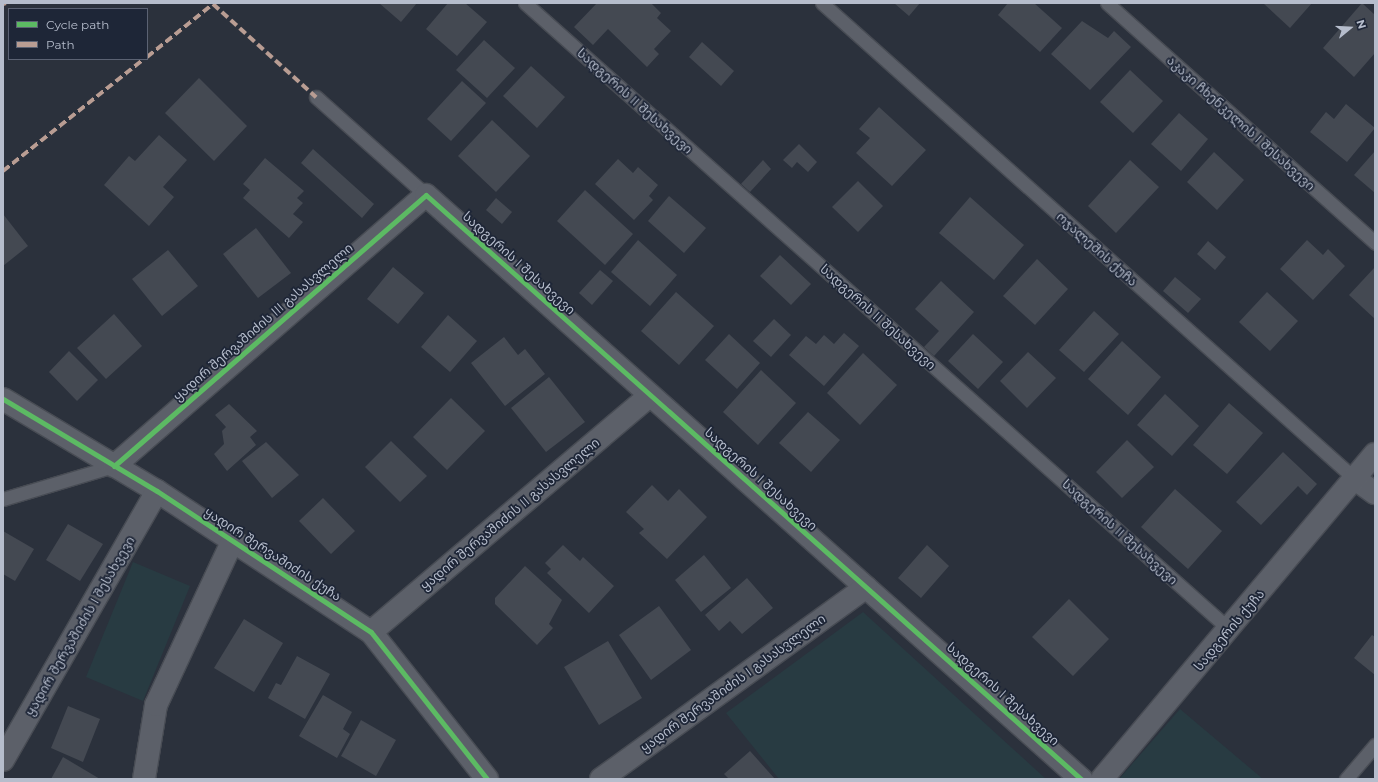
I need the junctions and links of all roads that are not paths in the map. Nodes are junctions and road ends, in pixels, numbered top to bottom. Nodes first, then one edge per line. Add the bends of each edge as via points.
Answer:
1 (525, 3) edge
2 (822, 3) edge
3 (1107, 3) edge
4 (316, 96) dead end
5 (426, 195) junction
6 (1375, 243) edge
7 (650, 395) junction
8 (3, 399) edge
9 (1375, 454) edge
10 (114, 466) junction
11 (1354, 478) junction
12 (157, 491) junction
13 (1375, 492) edge
14 (3, 498) edge
15 (233, 540) junction
16 (866, 587) junction
17 (1230, 630) junction
18 (371, 632) junction
19 (1375, 745) edge
20 (3, 760) edge
21 (144, 779) edge
22 (487, 779) edge
23 (601, 779) edge
24 (1081, 779) edge
25 (1102, 779) edge
26 (1346, 779) edge

1 - 17 lane, სადგერის II შესახვევი
2 - 11 lane, ოჯალეშის ქუჩა
3 - 6 lane, აკაკი ჩხენკელის I შესახვევი
4 - 5 lane, სადგერის I შესახვევი
5 - 7 street, სადგერის I შესახვევი
5 - 10 street, ყადირ შერვაშიძის III გასასვლელი
7 - 16 street, სადგერის I შესახვევი
7 - 18 street, ყადირ შერვაშიძის II გასასვლელი
8 - 10 street, ყადირ შერვაშიძის ქუჩა
9 - 11 street, სადგერის ქუჩა
10 - 12 street, ყადირ შერვაშიძის ქუჩა
10 - 14 lane
11 - 13 street, ოჯალეშის ქუჩა
11 - 17 street, სადგერის ქუჩა
12 - 15 street, ყადირ შერვაშიძის ქუჩა
12 - 20 street, ყადირ შერვაშიძის I შესახვევი
15 - 18 street, ყადირ შერვაშიძის ქუჩა
15 - 21 street via 156,705
16 - 23 street, ყადირ შერვაშიძის I გასასვლელი
16 - 24 street, სადგერის I შესახვევი
17 - 25 street, სადგერის ქუჩა
18 - 22 street, ყადირ შერვაშიძის ქუჩა
19 - 26 lane

